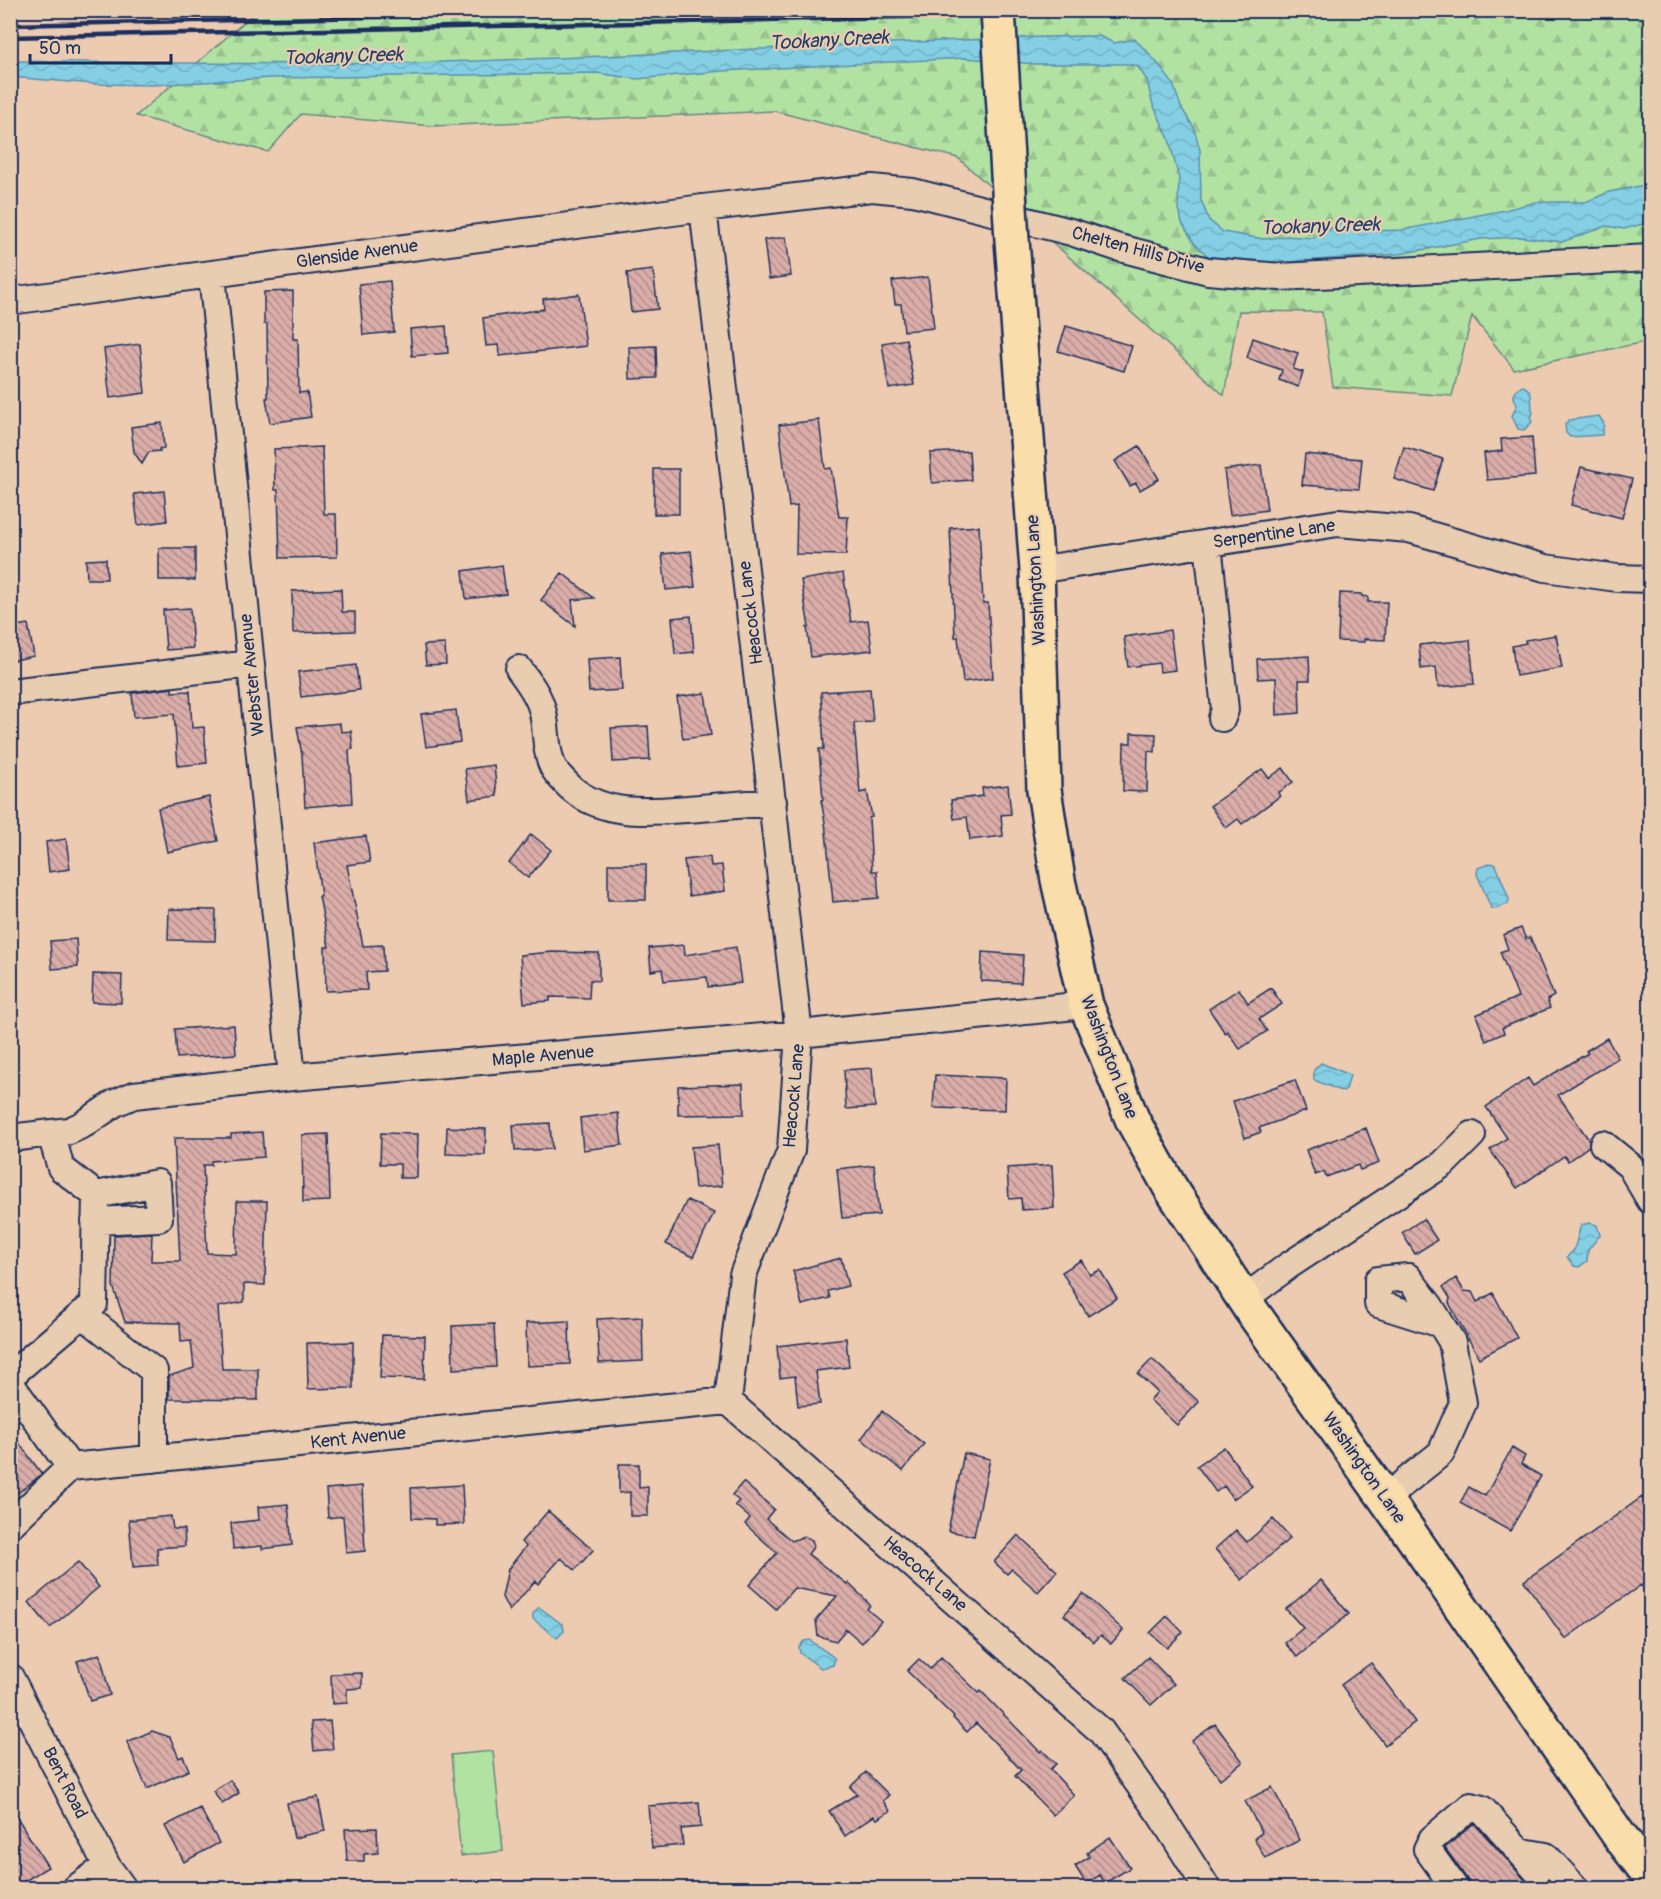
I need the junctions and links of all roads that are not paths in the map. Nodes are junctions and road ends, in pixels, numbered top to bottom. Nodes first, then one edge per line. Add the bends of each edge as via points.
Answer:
1 (998, 10) edge
2 (703, 208) junction
3 (1650, 258) edge
4 (212, 274) junction
5 (10, 301) edge
6 (1208, 543) junction
7 (1036, 570) junction
8 (1650, 579) edge
9 (251, 664) junction
10 (519, 669) dead end
11 (10, 692) edge
12 (1222, 718) dead end
13 (773, 802) junction
14 (1086, 1005) junction
15 (800, 1034) junction
16 (291, 1077) junction
17 (51, 1134) junction
18 (1472, 1135) dead end
19 (10, 1138) edge
20 (1603, 1144) dead end
21 (96, 1195) junction
22 (1650, 1200) edge
23 (95, 1221) junction
24 (1244, 1299) junction
25 (82, 1314) junction
26 (1441, 1324) dead end
27 (10, 1376) edge
28 (10, 1383) edge
29 (728, 1401) junction
30 (154, 1459) junction
31 (70, 1467) junction
32 (1385, 1498) junction
33 (10, 1525) edge
34 (10, 1677) edge
35 (1520, 1851) junction
36 (107, 1866) junction
37 (1537, 1871) tunnel mouth
38 (1650, 1876) edge
39 (76, 1888) edge
40 (123, 1888) edge
41 (1207, 1888) edge
42 (1455, 1888) edge
43 (1575, 1888) edge

1 - 7 main road, Washington Lane, bridge
2 - 3 street, Chelten Hills Drive via 872,188 899,190 1208,271 1280,277
2 - 4 street, Glenside Avenue
2 - 13 street, Heacock Lane
4 - 5 street, Glenside Avenue
4 - 9 street, Webster Avenue
6 - 7 street, Serpentine Lane
6 - 8 street, Serpentine Lane via 1338,524 1409,529 1545,568
6 - 12 street via 1225,710
7 - 14 main road, Washington Lane via 1044,790 1058,880
9 - 11 street
9 - 16 street, Webster Avenue
10 - 13 street via 543,710 553,767 576,792 593,801 611,808 647,812
13 - 15 street, Heacock Lane
14 - 15 street, Maple Avenue
14 - 24 main road, Washington Lane via 1133,1121 1170,1187
15 - 16 street, Maple Avenue
15 - 29 street, Heacock Lane via 791,1150 743,1275
16 - 17 street, Maple Avenue via 134,1095 84,1124
17 - 19 street, Maple Avenue
17 - 21 street via 60,1168
18 - 24 street via 1443,1164
20 - 22 street via 1630,1166
21 - 23 street
21 - 23 street via 157,1183 159,1218
23 - 25 street via 94,1304
24 - 32 main road, Washington Lane
25 - 27 street
25 - 30 street via 154,1371
26 - 32 street via 1452,1342 1463,1403 1441,1453
28 - 31 street
29 - 30 street, Kent Avenue
29 - 41 street, Heacock Lane via 1101,1731
30 - 31 street, Kent Avenue
31 - 33 street
32 - 38 main road, Washington Lane
34 - 36 street, Bent Road
35 - 37 street
35 - 42 street via 1482,1809 1471,1806 1432,1839 1427,1849
35 - 43 street via 1546,1856
36 - 39 street
36 - 40 street, Bent Road

